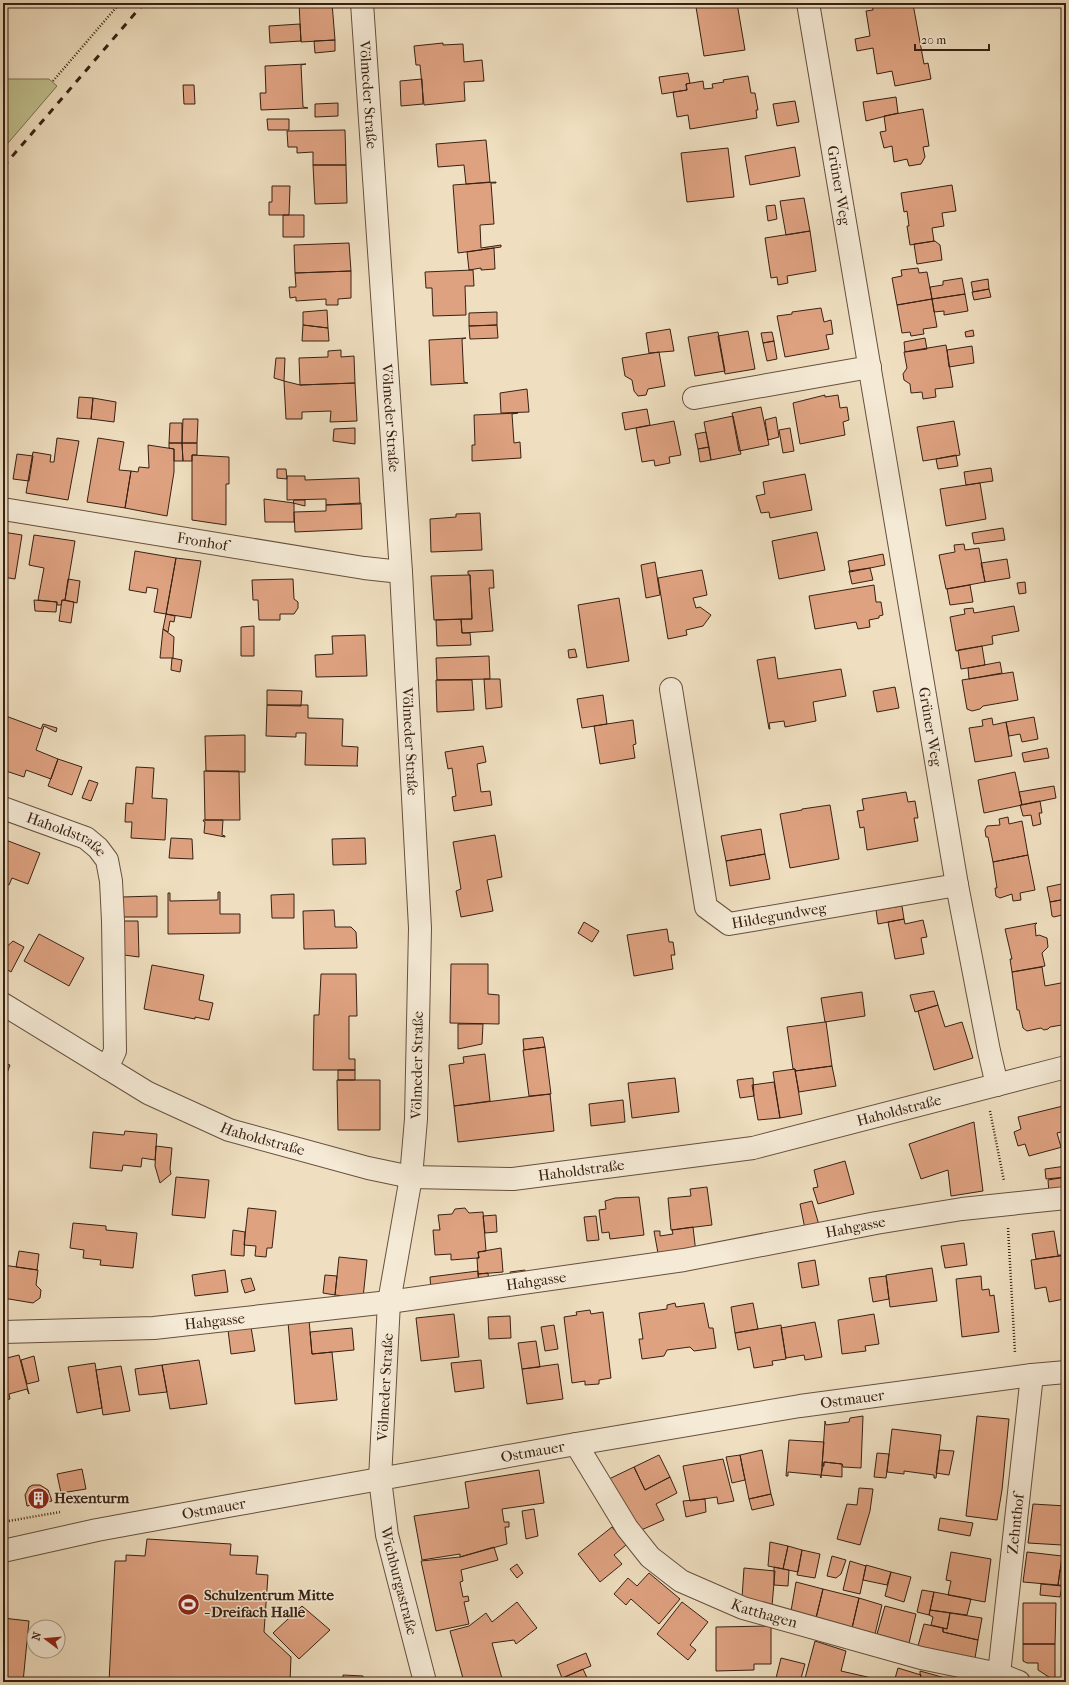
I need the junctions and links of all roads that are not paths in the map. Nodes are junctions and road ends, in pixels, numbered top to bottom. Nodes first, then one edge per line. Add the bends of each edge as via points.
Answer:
1 (362, 3) edge
2 (808, 3) edge
3 (870, 367) junction
4 (694, 398) dead end
5 (3, 510) edge
6 (401, 572) junction
7 (671, 689) dead end
8 (3, 808) edge
9 (957, 885) junction
10 (3, 1004) edge
11 (106, 1068) junction
12 (1066, 1068) edge
13 (997, 1085) junction
14 (411, 1177) junction
15 (1066, 1198) edge
16 (389, 1302) junction
17 (3, 1332) edge
18 (1066, 1372) edge
19 (1032, 1375) junction
20 (576, 1444) junction
21 (380, 1479) junction
22 (3, 1551) edge
23 (999, 1674) junction
24 (425, 1682) edge
25 (1019, 1682) edge

1 - 6 street, Völmeder Straße
2 - 3 street, Grüner Weg
3 - 4 street
3 - 9 street, Grüner Weg
5 - 6 street, Fronhof
6 - 14 street, Völmeder Straße via 420,928 416,1118
7 - 9 street, Hildegundweg via 706,907 729,924
8 - 11 street, Haholdstraße via 86,838 107,860 113,921 115,1051
9 - 13 street, Grüner Weg
10 - 11 street, Haholdstraße
11 - 14 street, Haholdstraße via 148,1092 230,1130 368,1168
12 - 13 street, Haholdstraße
13 - 14 street, Haholdstraße via 753,1148 513,1179
14 - 16 street, Völmeder Straße
15 - 16 street, Hahgasse via 962,1209 684,1260
16 - 17 street, Hahgasse via 154,1328
16 - 21 street, Völmeder Straße
18 - 19 street, Ostmauer
19 - 20 street, Ostmauer via 800,1406
19 - 23 street, Zehnthof
20 - 21 street, Ostmauer
20 - 23 street, Katthagen via 626,1528 650,1557 681,1582 743,1608 921,1658
21 - 22 street, Ostmauer via 98,1530
21 - 24 street, Wichburgastraße via 387,1535
23 - 25 street, Katthagen

